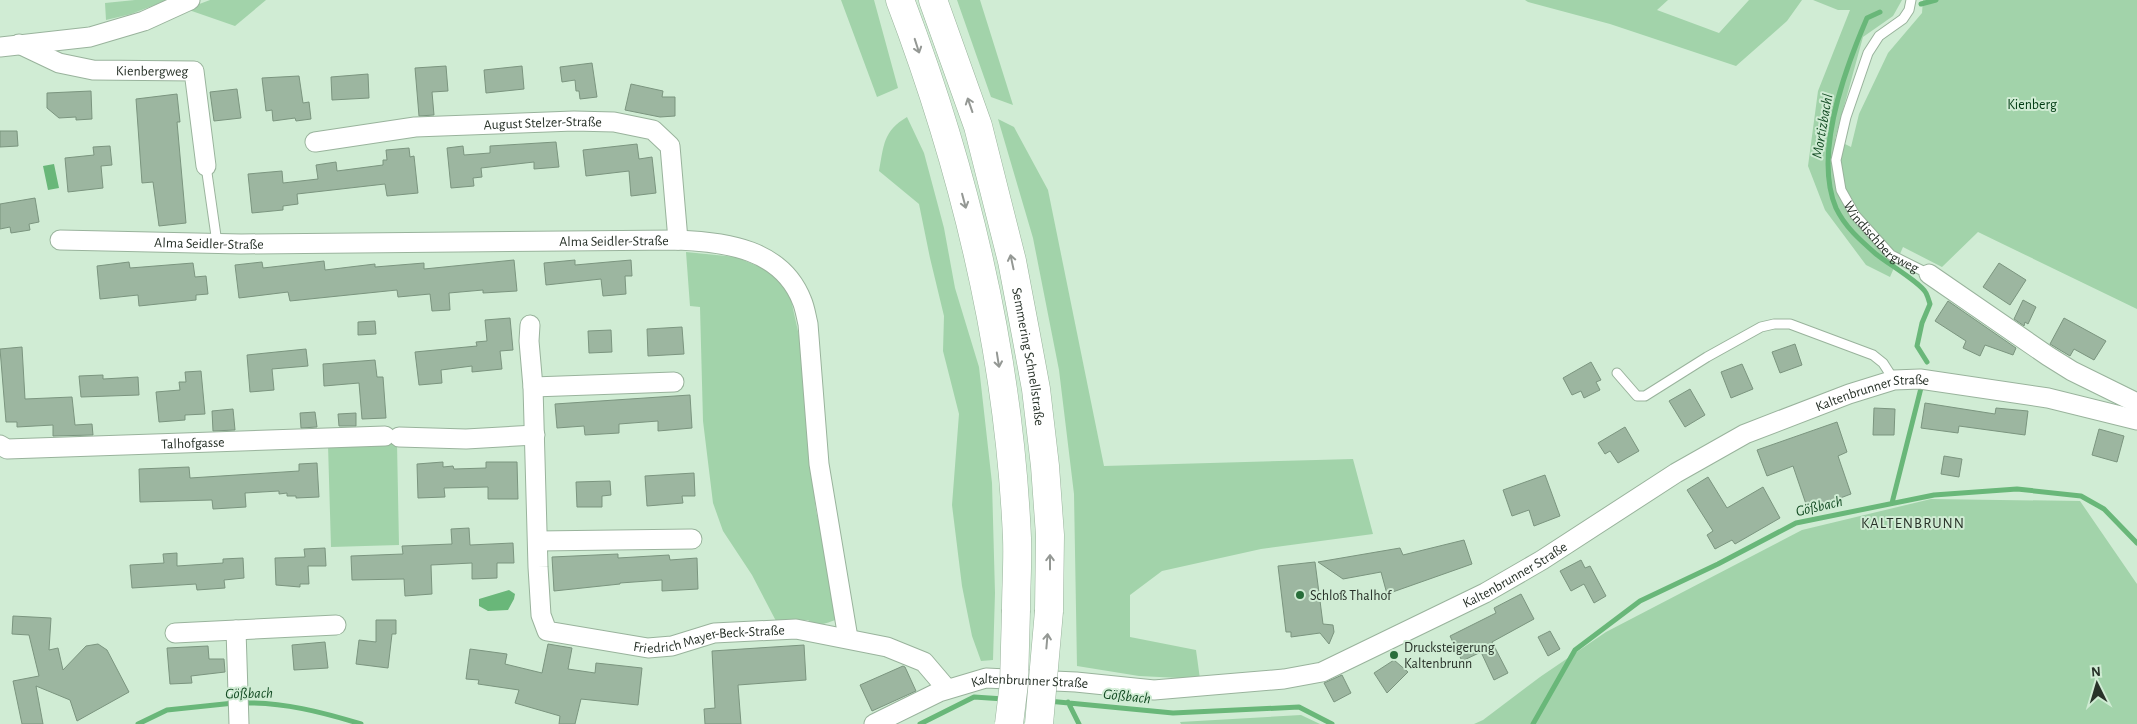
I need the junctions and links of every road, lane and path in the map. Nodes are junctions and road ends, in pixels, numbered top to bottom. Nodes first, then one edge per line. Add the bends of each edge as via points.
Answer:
1 (190, 0) edge
2 (900, 0) edge
3 (933, 0) edge
4 (1911, 0) edge
5 (19, 44) junction
6 (0, 47) edge
7 (315, 142) dead end
8 (206, 166) joint
9 (60, 240) dead end
10 (678, 240) junction
11 (216, 243) junction
12 (1929, 274) joint
13 (530, 326) dead end
14 (1617, 373) dead end
15 (1894, 380) junction
16 (674, 382) dead end
17 (533, 387) junction
18 (2137, 403) edge
19 (2137, 420) edge
20 (535, 435) junction
21 (0, 445) edge
22 (692, 539) dead end
23 (538, 542) junction
24 (336, 625) dead end
25 (236, 630) junction
26 (175, 633) dead end
27 (848, 638) junction
28 (948, 689) junction
29 (239, 719) edge
30 (874, 724) edge
31 (1010, 724) edge
32 (1039, 724) edge

1 - 5 street via 144,21 90,37
2 -> 31 highway, bridge via 916,40 956,170 995,345 1012,464 1017,540
32 -> 3 highway, Semmering Schnellstraße, bridge via 1049,611 1050,535 1036,389 1012,261 978,126
4 - 12 lane, Windischbergweg via 1903,19 1879,36 1868,53 1846,117 1836,160 1841,190 1855,215 1891,255
5 - 6 street
5 - 8 street, Kienbergweg via 59,63 93,70 194,71
7 - 10 street, August Stelzer-Straße via 415,127 574,121 614,122 653,130 670,146
8 - 11 lane
9 - 11 street, Alma Seidler-Straße
10 - 11 street, Alma Seidler-Straße
10 - 27 street, Alma Seidler-Straße via 706,241 748,250 770,260 790,278 802,301 810,347 819,464
12 - 18 street, Windischbergweg via 2056,361
13 - 17 street, Friedrich Mayer-Beck-Straße
14 - 15 lane via 1636,396 1645,396 1707,356 1761,327 1790,324 1873,355 1883,363
15 - 19 street, Kaltenbrunner Straße via 1920,379 2048,398
15 - 28 street, Kaltenbrunner Straße via 1745,434 1676,473 1485,593 1322,672 1284,679 1154,690 986,678
16 - 17 street
17 - 20 street, Friedrich Mayer-Beck-Straße
20 - 21 street, Talhofgasse via 466,439 392,436 7,449
20 - 23 street, Friedrich Mayer-Beck-Straße
22 - 23 street
23 - 27 street, Friedrich Mayer-Beck-Straße via 541,615 547,632 648,648 672,646 714,633 796,629
24 - 25 street
25 - 26 street
25 - 29 street
27 - 28 street, Friedrich Mayer-Beck-Straße via 887,647 924,662
28 - 30 street, Kaltenbrunner Straße

